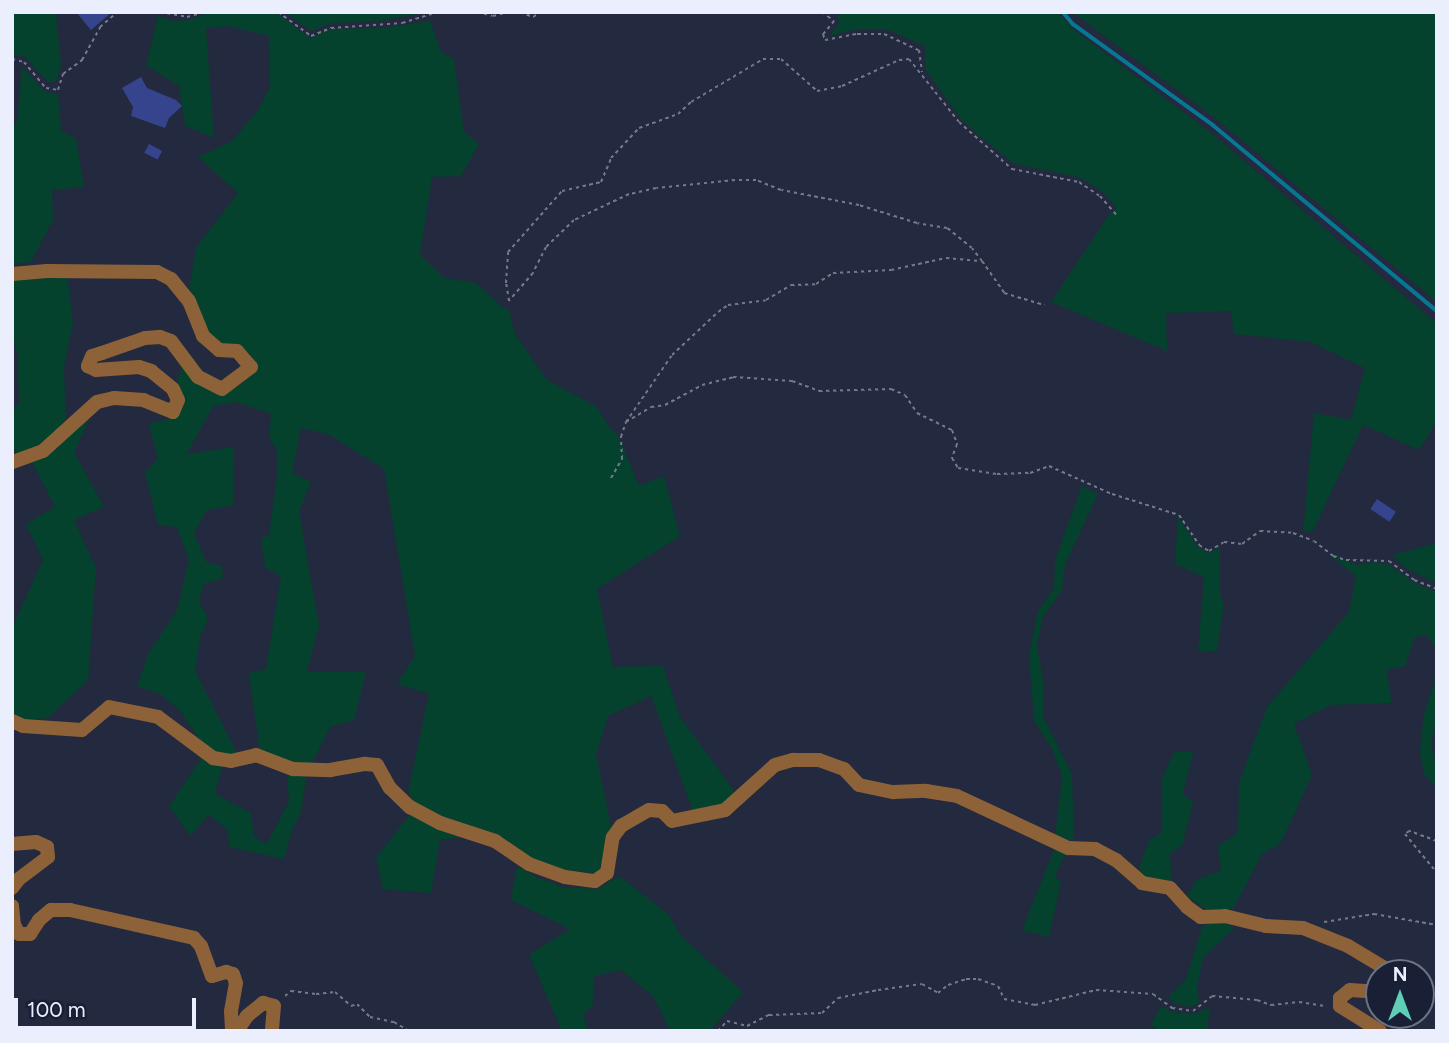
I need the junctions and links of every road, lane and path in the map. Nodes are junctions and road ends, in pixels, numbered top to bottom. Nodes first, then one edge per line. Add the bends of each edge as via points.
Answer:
1 (117, 12) edge
2 (160, 12) edge
3 (205, 12) edge
4 (278, 12) edge
5 (438, 12) edge
6 (477, 12) edge
7 (509, 12) edge
8 (520, 12) edge
9 (541, 12) edge
10 (822, 12) edge
11 (12, 59) edge
12 (922, 73) junction
13 (1118, 218) dead end
14 (982, 261) junction
15 (12, 274) edge
16 (1044, 305) dead end
17 (626, 422) junction
18 (12, 462) edge
19 (611, 478) dead end
20 (1437, 589) edge
21 (12, 722) edge
22 (1437, 841) edge
23 (12, 844) edge
24 (1437, 873) edge
25 (12, 888) edge
26 (12, 906) edge
27 (1437, 925) edge
28 (1303, 928) junction
29 (1370, 959) edge
30 (1365, 991) edge
31 (274, 1006) junction
32 (1340, 1006) junction
33 (234, 1031) edge
34 (272, 1031) edge
35 (409, 1031) edge
36 (718, 1031) edge
37 (1380, 1031) edge

1 - 11 path via 100,27 82,60 63,74 58,90 46,88 24,62
2 - 3 path via 187,17
4 - 5 path via 311,36 331,27 402,23
6 - 7 path via 493,16
8 - 9 path via 533,18
10 - 12 path via 834,21 823,34 825,40 884,34 919,50
12 - 13 path via 959,122 1012,169 1079,182 1100,196
12 - 14 path via 909,59 899,60 842,86 817,91 781,59 764,59 678,114 639,128 611,158 601,182 562,191 508,252 509,301 533,273 546,247 574,220 629,194 735,180 756,180 781,190 947,228
14 - 16 path via 1004,293
14 - 17 path via 946,258 891,270 833,273 816,284 791,285 766,300 728,305 672,355
15 - 18 street via 157,272 171,279 189,301 204,335 219,350 237,352 251,367 222,389 198,377 172,341 160,337 102,352 92,356 89,366 151,371 173,389 178,400 173,412 144,400 97,402 43,451
17 - 19 path via 622,459
17 - 20 path via 702,385 733,377 792,381 819,391 891,389 905,395 917,413 952,430 957,444 952,458 958,468 997,474 1030,473 1049,466 1112,494 1179,515 1199,545 1209,551 1224,542 1242,544 1260,531 1293,533 1346,560 1389,561 1414,580
21 - 28 street via 82,730 109,707 158,717 213,758 231,761 256,755 293,769 377,765 390,788 410,807 440,823 495,841 529,864 565,877 595,881 607,873 613,837 621,826 649,810 662,811 672,821 725,810 775,765 819,761 844,769 859,785 957,796 1068,848 1095,849 1142,883 1170,888 1201,917 1225,916 1266,926
22 - 24 path via 1409,831 1405,834
23 - 25 street via 36,842 47,847 48,857
26 - 33 street via 19,934 30,934 51,910 70,910 194,938 212,976 233,974
27 - 28 path via 1374,914
28 - 29 street
30 - 32 street via 1350,990 1340,998
31 - 33 street via 262,1003
31 - 34 street
31 - 35 path via 291,990 335,992 370,1017
32 - 36 path via 1271,1005 1212,996 1193,1011 1172,1008 1153,994 1096,990 1035,1005 1004,999 998,986 966,979 938,993 922,984 878,990 838,998 822,1013 769,1015 747,1026 727,1021
32 - 37 street

